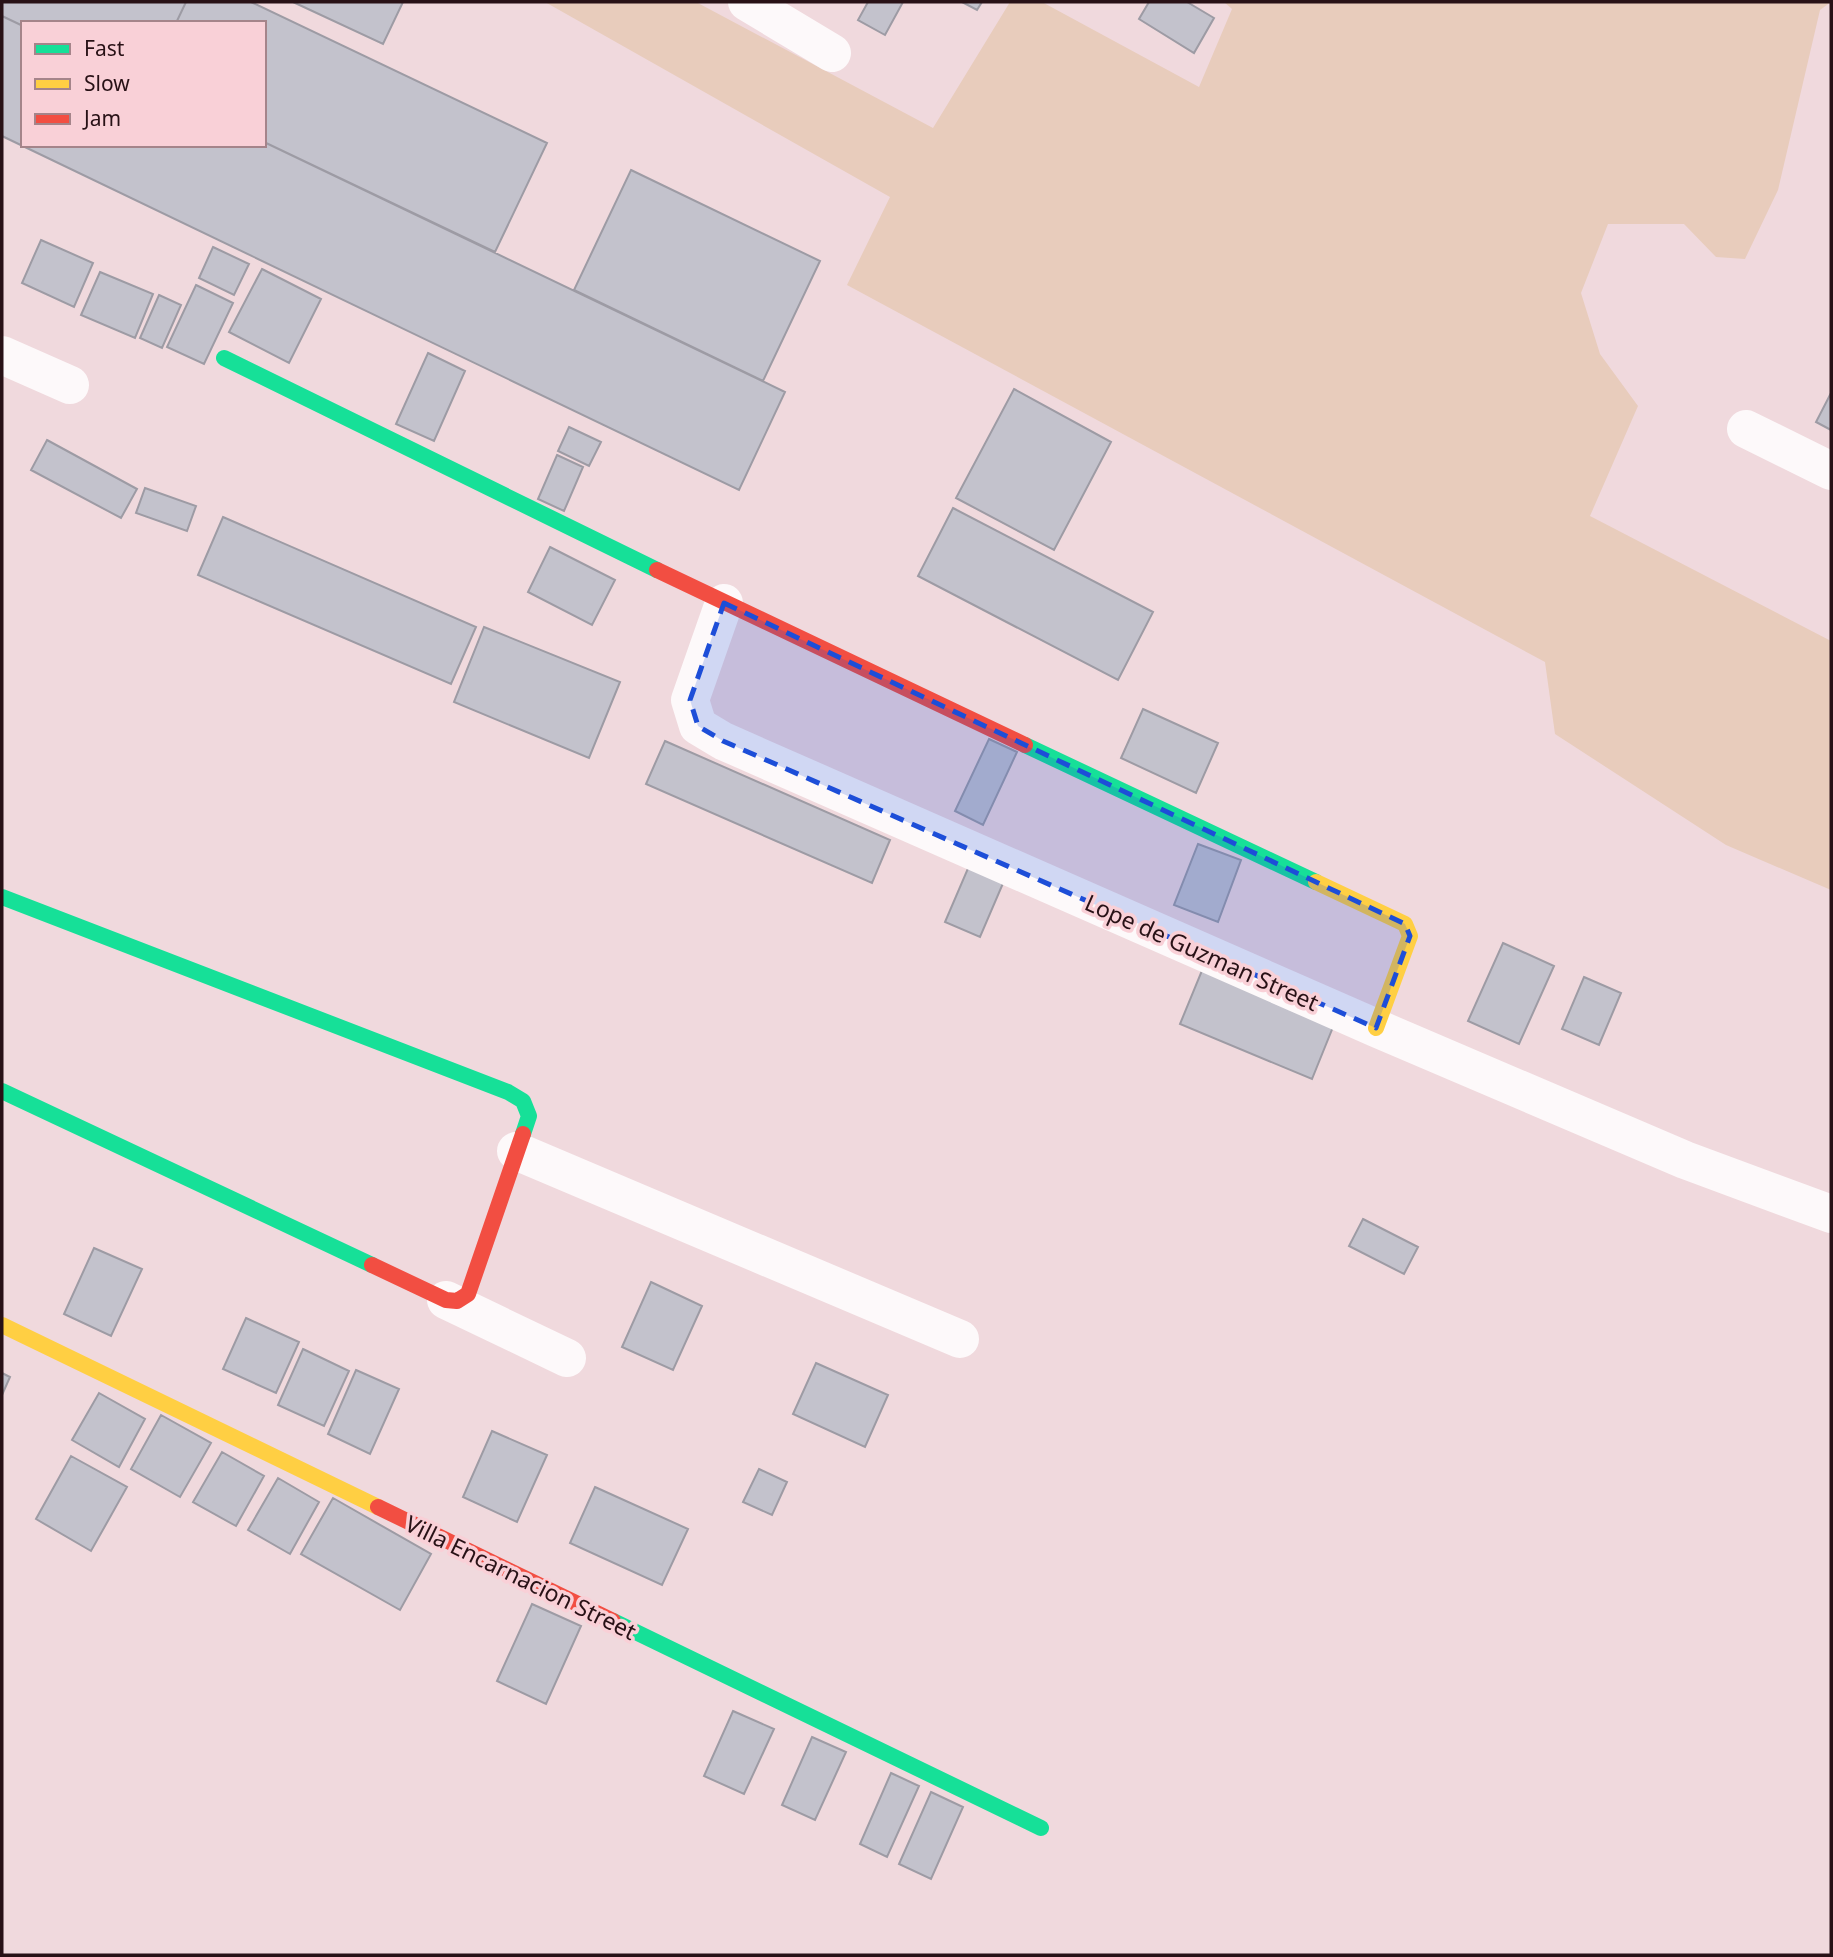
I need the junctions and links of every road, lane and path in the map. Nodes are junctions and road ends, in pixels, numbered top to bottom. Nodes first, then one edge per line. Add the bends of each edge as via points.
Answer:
1 (747, 2) edge
2 (832, 53) dead end
3 (2, 355) edge
4 (223, 358) dead end
5 (70, 385) dead end
6 (1746, 429) dead end
7 (1831, 471) edge
8 (724, 603) junction
9 (2, 897) edge
10 (1376, 1028) junction
11 (2, 1091) edge
12 (516, 1151) junction
13 (1831, 1214) edge
14 (446, 1300) junction
15 (2, 1325) edge
16 (960, 1339) dead end
17 (567, 1358) dead end
18 (1041, 1828) dead end

1 - 2 street
3 - 5 street
4 - 8 street
6 - 7 street
8 - 10 street via 1405,924 1410,936
8 - 10 street, Lope de Guzman Street via 690,700 698,726 723,741
9 - 12 street via 508,1092 523,1101 529,1116
10 - 13 street, Lope de Guzman Street via 1685,1160
11 - 14 street
12 - 14 street via 468,1294 457,1301
12 - 16 street
14 - 17 street
15 - 18 street, Villa Encarnacion Street

